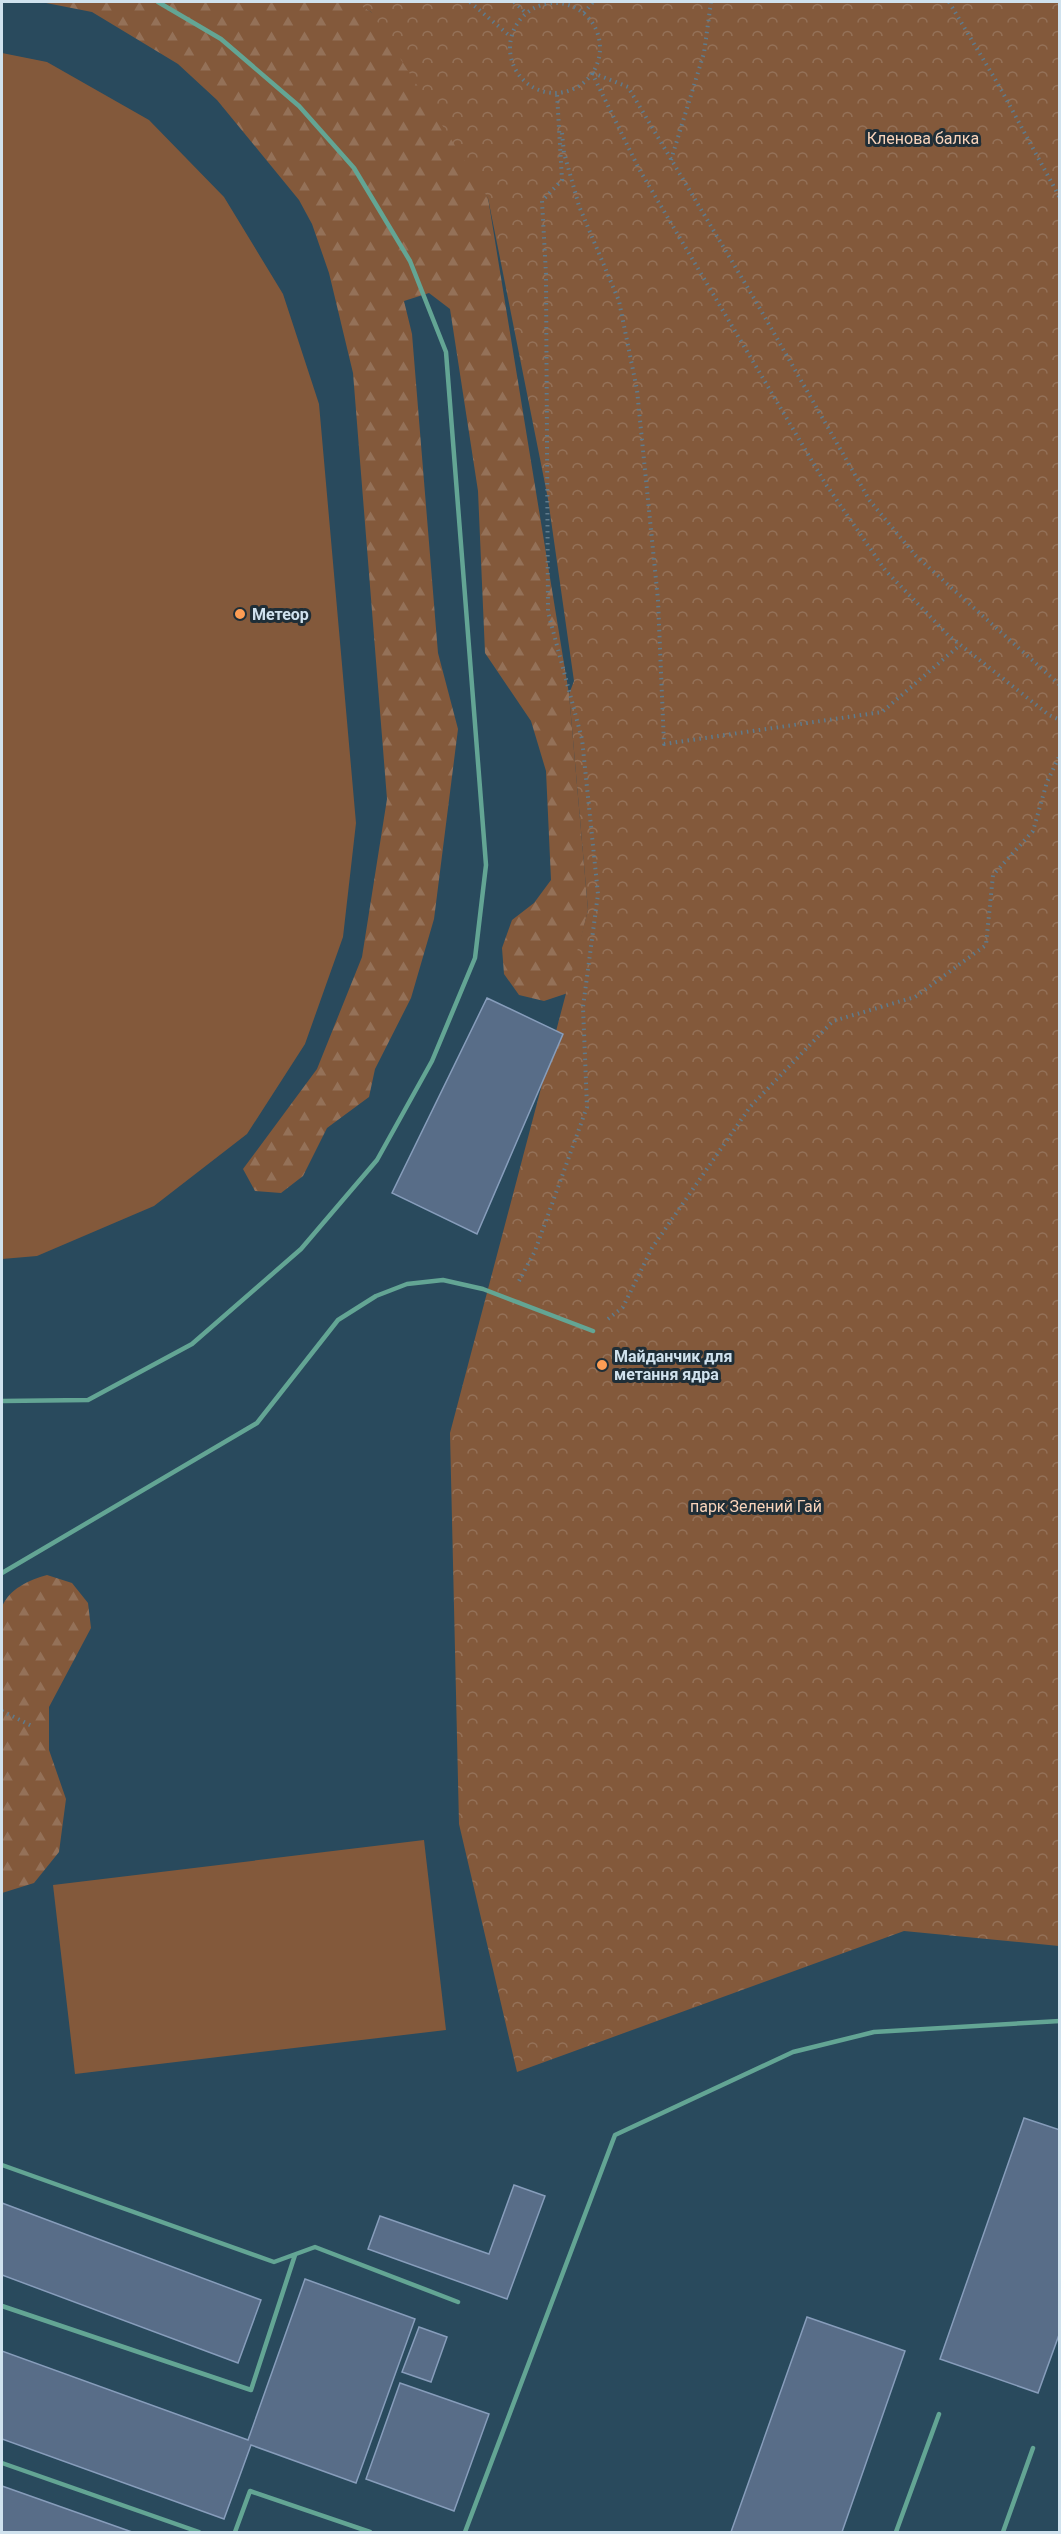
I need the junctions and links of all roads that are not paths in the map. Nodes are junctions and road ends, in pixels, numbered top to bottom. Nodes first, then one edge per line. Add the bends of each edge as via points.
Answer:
1 (158, 2) edge
2 (593, 1331) road end
3 (2, 1401) edge
4 (2, 1573) edge
5 (1059, 2021) edge
6 (2, 2166) edge
7 (295, 2254) junction
8 (458, 2302) dead end
9 (2, 2306) edge
10 (939, 2414) dead end
11 (1033, 2448) dead end
12 (2, 2463) edge
13 (199, 2532) edge
14 (235, 2532) edge
15 (370, 2532) edge
16 (465, 2532) edge
17 (896, 2532) edge
18 (1003, 2532) edge

1 - 3 lane via 221,39 299,106 354,168 410,261 446,352 486,865 475,958 432,1060 377,1160 301,1249 192,1344 88,1400
2 - 4 lane via 483,1289 443,1280 407,1284 376,1296 338,1320 257,1423
5 - 16 lane via 874,2032 816,2046 793,2052 615,2135
6 - 7 lane via 274,2262
7 - 8 lane via 315,2247
7 - 9 lane via 251,2390
10 - 17 lane
11 - 18 lane
12 - 13 lane
14 - 15 lane via 250,2491

